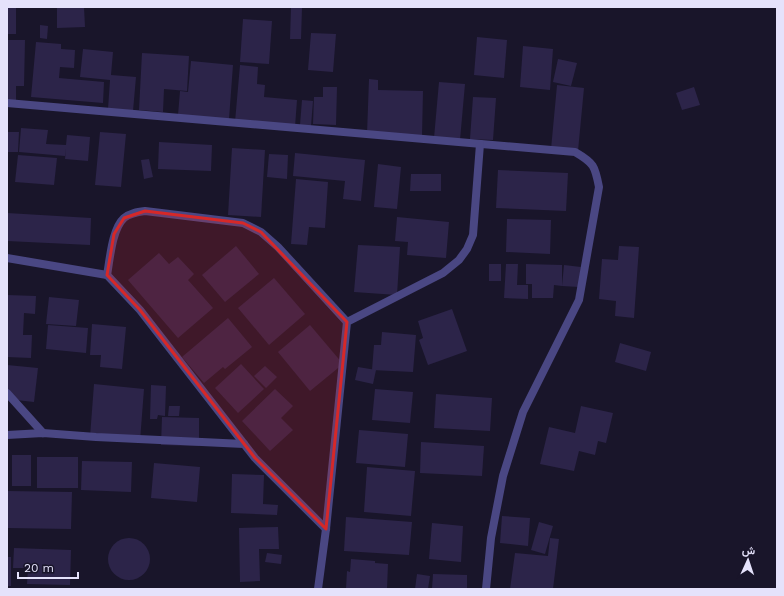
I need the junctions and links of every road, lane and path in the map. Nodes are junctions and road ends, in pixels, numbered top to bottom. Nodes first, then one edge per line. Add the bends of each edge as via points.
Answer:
1 (7, 103) edge
2 (480, 144) junction
3 (7, 258) edge
4 (107, 275) junction
5 (347, 322) junction
6 (7, 393) edge
7 (43, 433) junction
8 (7, 435) edge
9 (244, 444) junction
10 (326, 529) junction
11 (318, 589) edge
12 (486, 589) edge

1 - 2 street
2 - 5 street via 473,235 459,260 443,273
2 - 12 street via 575,152 588,160 596,171 599,187 579,300 523,412 503,476 491,538
3 - 4 street
4 - 5 street via 114,234 124,218 133,213 145,211 243,223 261,232 278,247
4 - 9 street via 140,310
5 - 10 street
6 - 7 street
7 - 8 street
7 - 9 street
9 - 10 street
10 - 11 street

